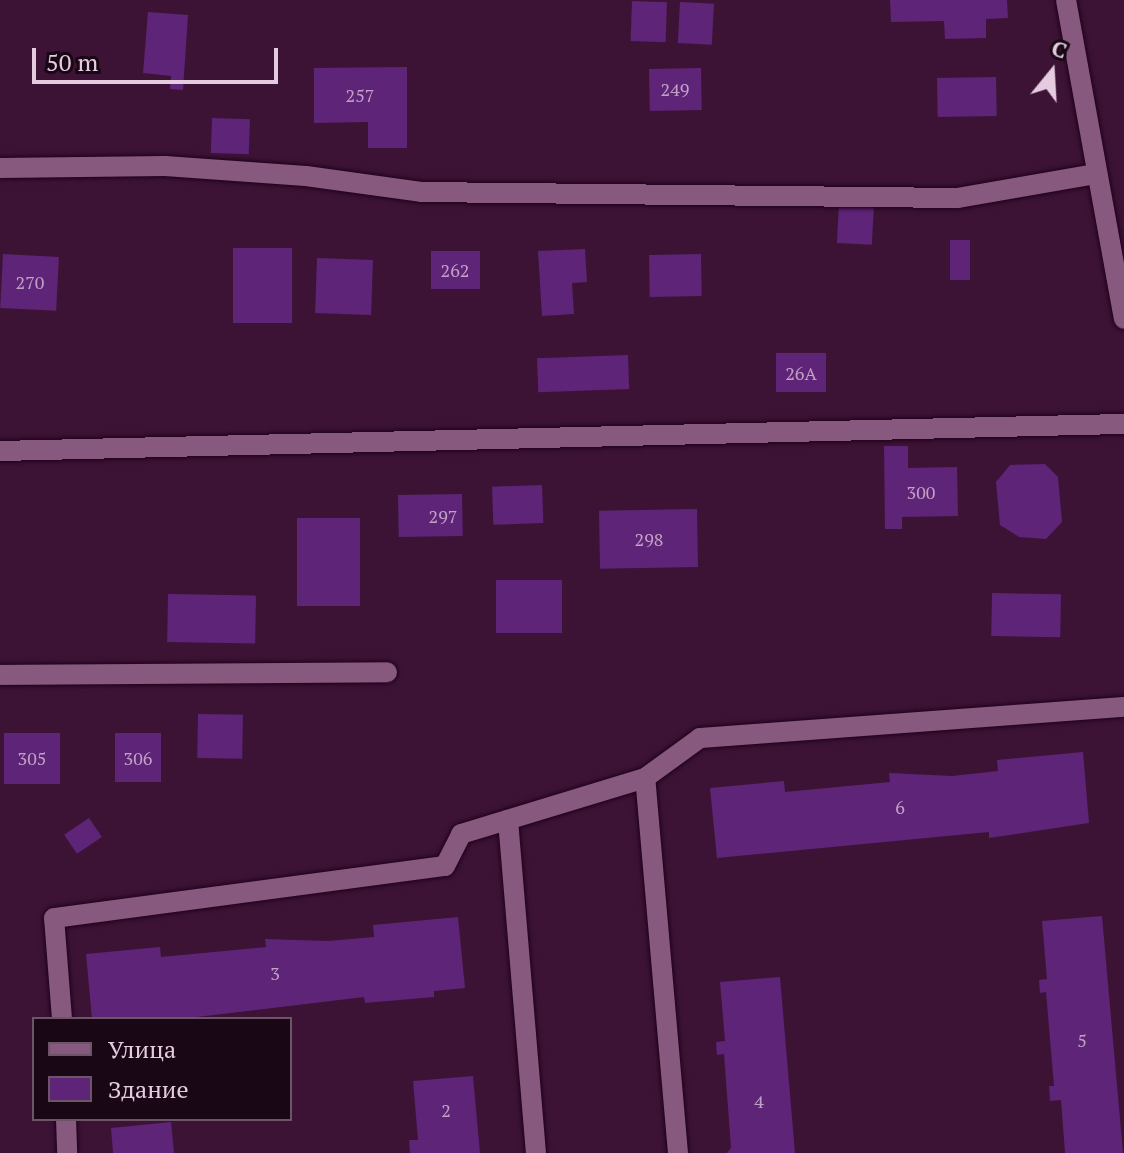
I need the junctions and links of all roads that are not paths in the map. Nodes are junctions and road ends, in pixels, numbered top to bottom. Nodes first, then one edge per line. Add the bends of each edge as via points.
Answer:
1 (1066, 0) edge
2 (0, 168) edge
3 (1095, 174) junction
4 (1124, 319) edge
5 (1124, 424) edge
6 (0, 451) edge
7 (387, 672) dead end
8 (0, 675) edge
9 (1124, 707) edge
10 (645, 778) junction
11 (508, 820) junction
12 (62, 1017) edge
13 (66, 1121) edge
14 (67, 1153) edge
15 (536, 1153) edge
16 (678, 1153) edge

1 - 3 street
2 - 3 street via 165,166 306,176 421,192 958,198
3 - 4 street
5 - 6 street
7 - 8 street
9 - 10 street via 700,738
10 - 11 street
10 - 16 street
11 - 12 street via 461,834 445,866 54,918
11 - 15 street
13 - 14 street

